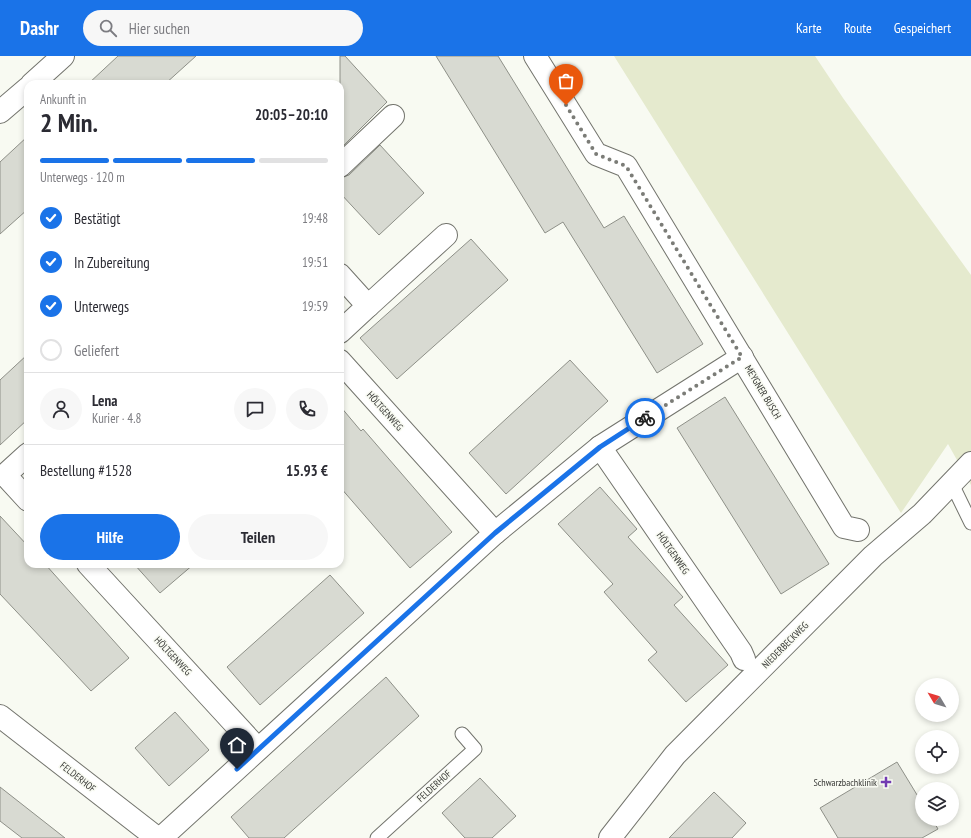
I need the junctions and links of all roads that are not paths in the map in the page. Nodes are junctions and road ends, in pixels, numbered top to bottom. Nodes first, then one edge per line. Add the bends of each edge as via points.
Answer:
1 (63, 56) edge
2 (535, 56) edge
3 (36, 80) edge
4 (24, 91) edge
5 (0, 112) edge
6 (393, 116) dead end
7 (344, 162) edge
8 (446, 235) dead end
9 (344, 279) edge
10 (368, 306) junction
11 (344, 328) edge
12 (742, 357) junction
13 (344, 365) edge
14 (600, 447) junction
15 (24, 458) edge
16 (971, 462) edge
17 (3, 478) edge
18 (952, 484) junction
19 (24, 496) edge
20 (971, 523) edge
21 (858, 530) dead end
22 (495, 533) junction
23 (92, 568) edge
24 (744, 659) dead end
25 (0, 716) edge
26 (462, 734) dead end
27 (258, 749) junction
28 (157, 838) edge
29 (162, 838) edge
30 (377, 838) edge
31 (610, 838) edge

1 - 3 street
2 - 12 street, MEYGNER BUSCH via 596,154 626,166
4 - 5 street
6 - 7 street
8 - 10 street
9 - 10 street
10 - 11 street
12 - 14 street
12 - 21 street, MEYGNER BUSCH via 844,527
13 - 22 street, HÖLTGENWEG
14 - 22 street
14 - 24 street, HÖLTGENWEG
15 - 17 street
16 - 18 street, NIEDERBECKWEG
17 - 19 street
18 - 20 lane
18 - 31 street, NIEDERBECKWEG via 874,556 675,755
22 - 27 street
23 - 27 street, HÖLTGENWEG
25 - 28 street, FELDERHOF
26 - 30 lane, FELDERHOF via 475,748
27 - 29 street

